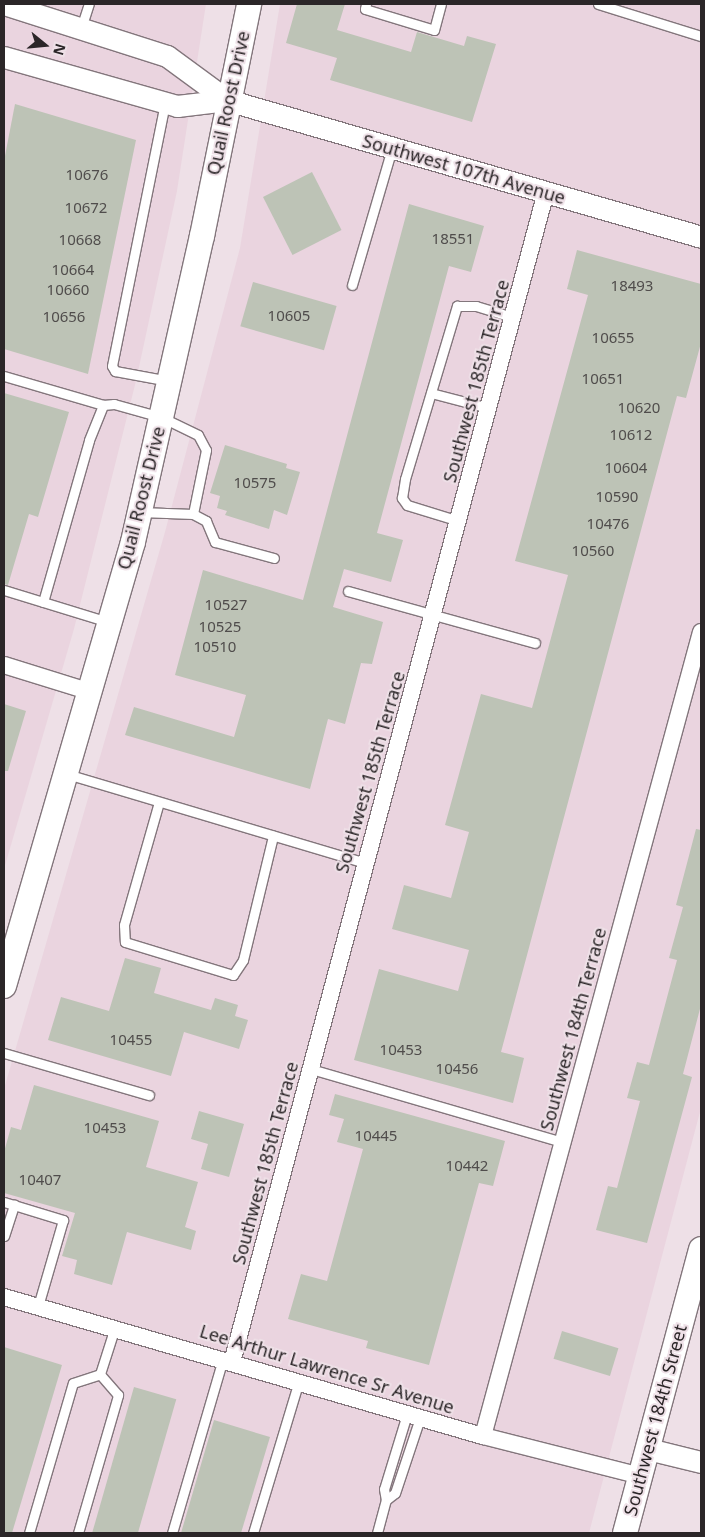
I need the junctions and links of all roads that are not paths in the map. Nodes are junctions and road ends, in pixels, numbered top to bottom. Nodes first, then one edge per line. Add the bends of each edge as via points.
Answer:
1 (4, 4) edge
2 (89, 4) edge
3 (249, 4) edge
4 (366, 4) edge
5 (442, 4) edge
6 (598, 4) edge
7 (81, 28) junction
8 (701, 36) edge
9 (4, 57) edge
10 (227, 100) junction
11 (165, 103) junction
12 (392, 148) junction
13 (546, 192) junction
14 (701, 237) edge
15 (352, 284) dead end
16 (513, 317) junction
17 (4, 376) edge
18 (169, 381) junction
19 (431, 393) junction
20 (103, 405) junction
21 (489, 408) junction
22 (161, 417) junction
23 (140, 512) junction
24 (192, 514) junction
25 (459, 521) junction
26 (274, 558) dead end
27 (4, 590) edge
28 (348, 591) dead end
29 (43, 602) junction
30 (434, 614) junction
31 (108, 622) junction
32 (701, 632) edge
33 (535, 643) dead end
34 (4, 665) edge
35 (88, 691) junction
36 (64, 774) junction
37 (159, 802) junction
38 (273, 836) junction
39 (364, 863) junction
40 (5, 974) edge
41 (4, 1053) edge
42 (311, 1069) junction
43 (149, 1095) dead end
44 (563, 1142) junction
45 (4, 1202) edge
46 (14, 1204) junction
47 (4, 1236) edge
48 (701, 1249) edge
49 (4, 1297) edge
50 (38, 1306) junction
51 (115, 1327) junction
52 (227, 1360) junction
53 (100, 1374) junction
54 (299, 1381) junction
55 (413, 1416) junction
56 (483, 1436) junction
57 (648, 1449) junction
58 (701, 1462) edge
59 (640, 1476) junction
60 (386, 1500) junction
61 (29, 1533) edge
62 (78, 1533) edge
63 (172, 1533) edge
64 (253, 1533) edge
65 (376, 1533) edge
66 (625, 1533) edge

1 - 7 street, Southwest 107th Avenue
2 - 7 lane
3 - 10 main road, Quail Roost Drive
4 - 5 lane via 365,10 434,30
6 - 8 lane
7 - 10 street, Southwest 107th Avenue via 167,56
9 - 11 street, Southwest 107th Avenue
10 - 11 street, Southwest 107th Avenue via 177,106
10 - 12 street, Southwest 107th Avenue
10 - 18 main road, Quail Roost Drive
11 - 18 lane via 112,366 115,371
12 - 13 street, Southwest 107th Avenue
12 - 15 lane
13 - 14 street, Southwest 107th Avenue
13 - 16 street, Southwest 185th Terrace
16 - 19 lane via 476,306 457,306
16 - 21 street, Southwest 185th Terrace
17 - 20 lane
18 - 22 main road, Quail Roost Drive
19 - 21 lane
19 - 25 lane via 402,498 407,506
20 - 22 lane via 114,404
20 - 29 lane
21 - 25 street, Southwest 185th Terrace
22 - 23 main road, Quail Roost Drive
22 - 24 lane via 198,435 206,450
23 - 24 lane
23 - 31 main road, Quail Roost Drive
24 - 26 lane via 206,521 215,542
25 - 30 street, Southwest 185th Terrace
27 - 29 lane
28 - 30 lane
29 - 31 lane
30 - 33 lane
30 - 39 street, Southwest 185th Terrace
31 - 35 main road, Quail Roost Drive
32 - 44 street, Southwest 184th Terrace
34 - 35 street
35 - 36 main road, Quail Roost Drive
36 - 37 lane
36 - 40 main road, Quail Roost Drive
37 - 38 lane
37 - 38 lane via 124,926 125,942 233,975 243,960
38 - 39 lane
39 - 42 street, Southwest 185th Terrace
41 - 43 lane
42 - 44 lane
42 - 52 street, Southwest 185th Terrace
44 - 56 street, Southwest 184th Terrace
45 - 46 lane
46 - 47 lane
46 - 50 lane via 63,1220
48 - 57 main road, Southwest 184th Street
49 - 50 street, Lee Arthur Lawrence Sr Avenue
50 - 51 street, Lee Arthur Lawrence Sr Avenue
51 - 52 street, Lee Arthur Lawrence Sr Avenue
51 - 53 lane
52 - 54 street, Lee Arthur Lawrence Sr Avenue
52 - 63 lane
53 - 61 lane via 73,1383
53 - 62 lane via 118,1395
54 - 55 street, Lee Arthur Lawrence Sr Avenue
54 - 64 lane
55 - 56 street, Lee Arthur Lawrence Sr Avenue
55 - 60 lane via 384,1489
55 - 60 lane via 395,1493
56 - 59 street, Lee Arthur Lawrence Sr Avenue
57 - 58 street
57 - 59 main road, Southwest 184th Street
59 - 66 main road, Southwest 184th Street
60 - 65 lane

